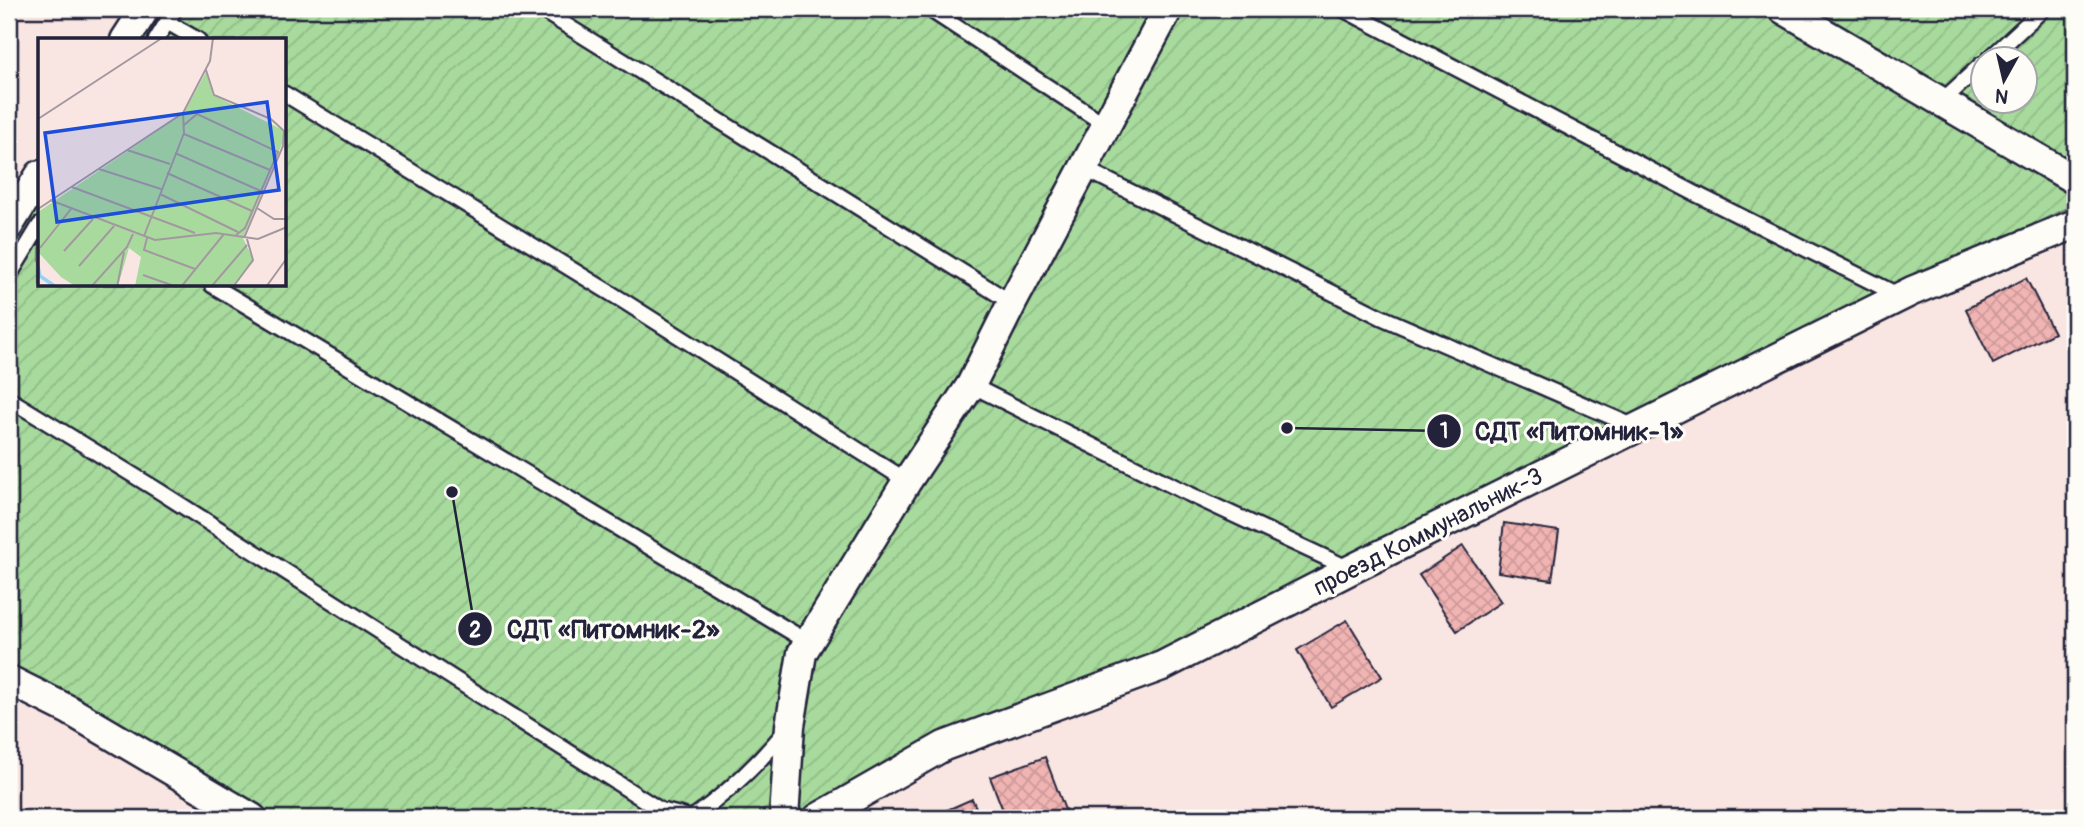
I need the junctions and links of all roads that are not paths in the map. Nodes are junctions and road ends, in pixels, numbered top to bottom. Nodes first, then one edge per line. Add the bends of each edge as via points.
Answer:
1 (175, 9) edge
2 (540, 9) edge
3 (929, 9) edge
4 (1168, 9) edge
5 (1343, 9) edge
6 (1783, 9) edge
7 (2043, 9) edge
8 (156, 15) edge
9 (127, 38) edge
10 (156, 38) edge
11 (195, 38) edge
12 (2003, 46) edge
13 (1968, 78) edge
14 (287, 95) edge
15 (1941, 102) junction
16 (1107, 125) junction
17 (1083, 168) junction
18 (38, 178) edge
19 (2075, 180) edge
20 (2075, 224) edge
21 (9, 225) edge
22 (38, 228) edge
23 (9, 276) edge
24 (215, 287) edge
25 (1901, 296) junction
26 (1012, 303) junction
27 (971, 385) junction
28 (9, 399) edge
29 (1636, 428) junction
30 (907, 481) junction
31 (1352, 569) junction
32 (808, 642) junction
33 (9, 680) edge
34 (790, 726) junction
35 (252, 818) edge
36 (784, 818) edge
37 (818, 818) edge

1 - 8 lane
2 - 26 lane
3 - 16 lane
4 - 16 street
5 - 25 lane
6 - 15 street
7 - 12 lane
8 - 9 street
8 - 10 lane
8 - 11 lane
13 - 15 lane
14 - 30 lane
15 - 19 street
16 - 17 street
17 - 26 street
17 - 29 lane via 1381,317
18 - 21 street
20 - 25 street, проезд Коммунальник-3
22 - 23 lane
24 - 32 lane
25 - 29 street, проезд Коммунальник-3
26 - 27 street
27 - 30 street
27 - 31 lane
28 - 34 lane via 660,810 692,818 759,763
29 - 31 street, проезд Коммунальник-3
30 - 32 street
31 - 37 street, проезд Коммунальник-3 via 1162,666 944,746
32 - 34 street via 802,653
33 - 35 street via 69,710
34 - 36 street

